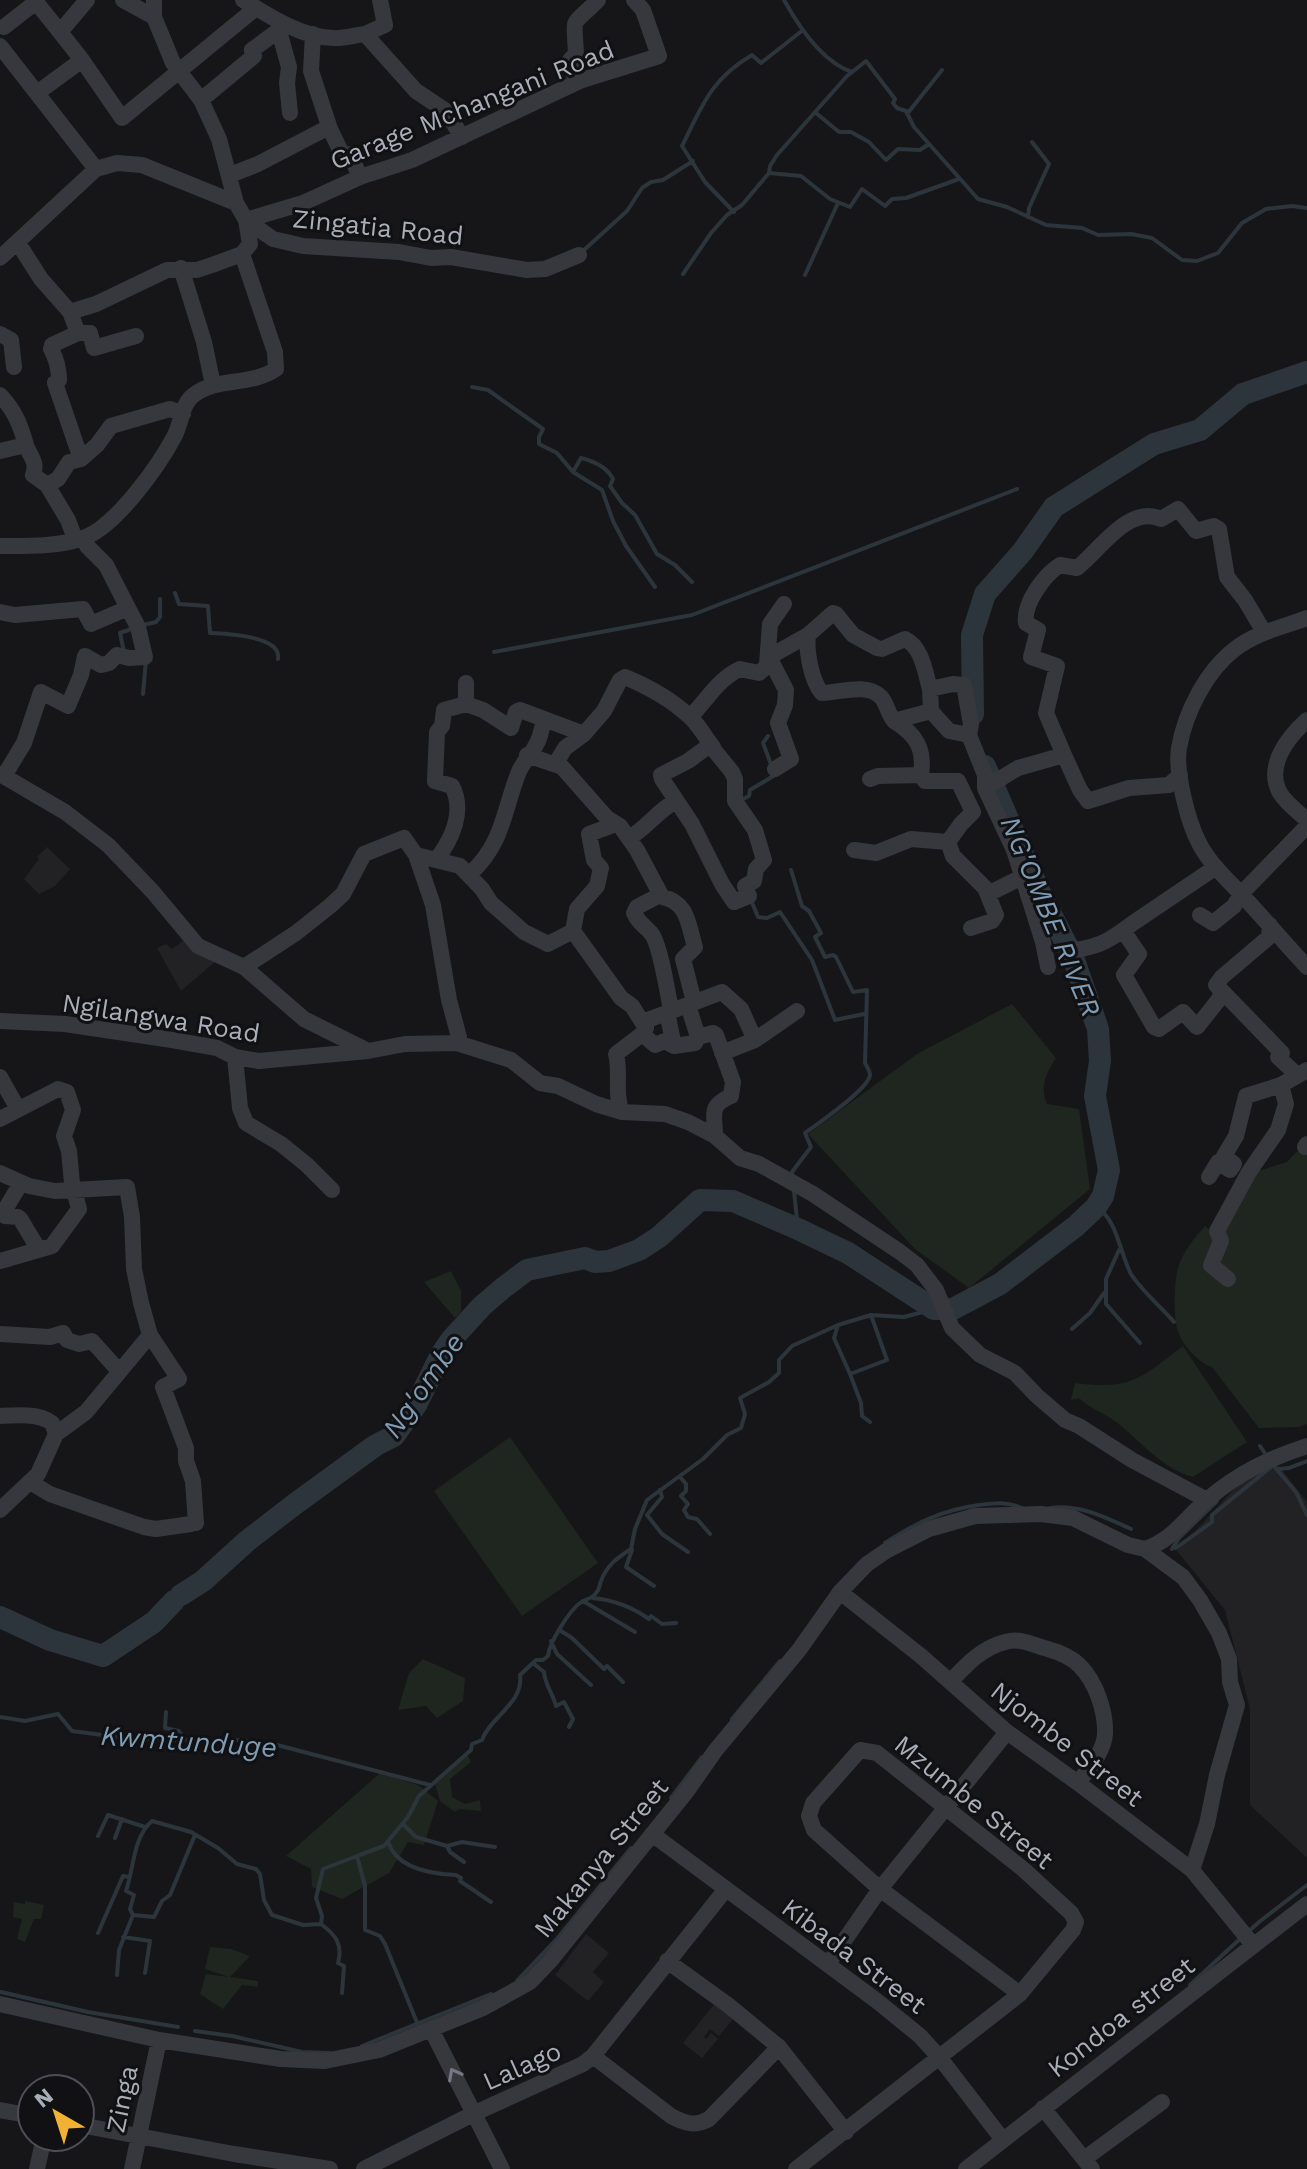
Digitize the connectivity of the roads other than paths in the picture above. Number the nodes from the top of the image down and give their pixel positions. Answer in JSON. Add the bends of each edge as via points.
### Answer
{"nodes":[{"id":1,"x":87,"y":0,"type":"edge"},
{"id":2,"x":123,"y":0,"type":"edge"},
{"id":3,"x":380,"y":0,"type":"edge"},
{"id":4,"x":598,"y":0,"type":"edge"},
{"id":5,"x":634,"y":0,"type":"edge"},
{"id":6,"x":249,"y":4,"type":"edge"},
{"id":7,"x":154,"y":8,"type":"edge"},
{"id":8,"x":4,"y":27,"type":"dead end"},
{"id":9,"x":282,"y":28,"type":"junction"},
{"id":10,"x":60,"y":32,"type":"junction"},
{"id":11,"x":313,"y":34,"type":"junction"},
{"id":12,"x":365,"y":34,"type":"junction"},
{"id":13,"x":0,"y":46,"type":"edge"},
{"id":14,"x":82,"y":60,"type":"junction"},
{"id":15,"x":180,"y":71,"type":"junction"},
{"id":16,"x":576,"y":83,"type":"junction"},
{"id":17,"x":37,"y":93,"type":"junction"},
{"id":18,"x":201,"y":100,"type":"junction"},
{"id":19,"x":290,"y":113,"type":"dead end"},
{"id":20,"x":330,"y":129,"type":"junction"},
{"id":21,"x":462,"y":137,"type":"junction"},
{"id":22,"x":96,"y":169,"type":"junction"},
{"id":23,"x":230,"y":175,"type":"junction"},
{"id":24,"x":360,"y":177,"type":"junction"},
{"id":25,"x":236,"y":203,"type":"junction"},
{"id":26,"x":246,"y":220,"type":"junction"},
{"id":27,"x":7,"y":248,"type":"edge"},
{"id":28,"x":242,"y":254,"type":"junction"},
{"id":29,"x":579,"y":255,"type":"dead end"},
{"id":30,"x":181,"y":268,"type":"junction"},
{"id":31,"x":70,"y":312,"type":"junction"},
{"id":32,"x":78,"y":333,"type":"junction"},
{"id":33,"x":0,"y":334,"type":"edge"},
{"id":34,"x":136,"y":336,"type":"dead end"},
{"id":35,"x":14,"y":367,"type":"dead end"},
{"id":36,"x":213,"y":385,"type":"junction"},
{"id":37,"x":0,"y":395,"type":"edge"},
{"id":38,"x":183,"y":414,"type":"junction"},
{"id":39,"x":26,"y":445,"type":"junction"},
{"id":40,"x":0,"y":451,"type":"edge"},
{"id":41,"x":81,"y":459,"type":"junction"},
{"id":42,"x":47,"y":485,"type":"junction"},
{"id":43,"x":80,"y":538,"type":"junction"},
{"id":44,"x":0,"y":546,"type":"edge"},
{"id":45,"x":784,"y":604,"type":"dead end"},
{"id":46,"x":128,"y":608,"type":"junction"},
{"id":47,"x":0,"y":612,"type":"edge"},
{"id":48,"x":1307,"y":618,"type":"edge"},
{"id":49,"x":1264,"y":632,"type":"junction"},
{"id":50,"x":808,"y":635,"type":"junction"},
{"id":51,"x":768,"y":661,"type":"junction"},
{"id":52,"x":466,"y":683,"type":"dead end"},
{"id":53,"x":930,"y":689,"type":"junction"},
{"id":54,"x":466,"y":704,"type":"junction"},
{"id":55,"x":931,"y":711,"type":"junction"},
{"id":56,"x":690,"y":717,"type":"junction"},
{"id":57,"x":546,"y":720,"type":"junction"},
{"id":58,"x":1307,"y":720,"type":"edge"},
{"id":59,"x":894,"y":721,"type":"junction"},
{"id":60,"x":584,"y":734,"type":"junction"},
{"id":61,"x":969,"y":735,"type":"junction"},
{"id":62,"x":713,"y":747,"type":"junction"},
{"id":63,"x":527,"y":755,"type":"junction"},
{"id":64,"x":1064,"y":755,"type":"junction"},
{"id":65,"x":556,"y":763,"type":"junction"},
{"id":66,"x":775,"y":769,"type":"dead end"},
{"id":67,"x":2,"y":775,"type":"edge"},
{"id":68,"x":921,"y":775,"type":"junction"},
{"id":69,"x":1180,"y":775,"type":"junction"},
{"id":70,"x":870,"y":779,"type":"dead end"},
{"id":71,"x":985,"y":788,"type":"junction"},
{"id":72,"x":676,"y":801,"type":"junction"},
{"id":73,"x":1307,"y":820,"type":"edge"},
{"id":74,"x":616,"y":824,"type":"junction"},
{"id":75,"x":1307,"y":826,"type":"edge"},
{"id":76,"x":629,"y":838,"type":"junction"},
{"id":77,"x":948,"y":842,"type":"junction"},
{"id":78,"x":854,"y":850,"type":"dead end"},
{"id":79,"x":416,"y":855,"type":"junction"},
{"id":80,"x":436,"y":860,"type":"junction"},
{"id":81,"x":1216,"y":867,"type":"junction"},
{"id":82,"x":468,"y":873,"type":"junction"},
{"id":83,"x":1022,"y":877,"type":"junction"},
{"id":84,"x":988,"y":894,"type":"junction"},
{"id":85,"x":1241,"y":894,"type":"junction"},
{"id":86,"x":660,"y":895,"type":"junction"},
{"id":87,"x":1200,"y":915,"type":"dead end"},
{"id":88,"x":1270,"y":925,"type":"junction"},
{"id":89,"x":971,"y":928,"type":"dead end"},
{"id":90,"x":573,"y":931,"type":"junction"},
{"id":91,"x":1124,"y":932,"type":"junction"},
{"id":92,"x":1075,"y":950,"type":"dead end"},
{"id":93,"x":244,"y":967,"type":"junction"},
{"id":94,"x":1048,"y":967,"type":"dead end"},
{"id":95,"x":1307,"y":967,"type":"edge"},
{"id":96,"x":1221,"y":990,"type":"junction"},
{"id":97,"x":691,"y":1004,"type":"junction"},
{"id":98,"x":669,"y":1011,"type":"junction"},
{"id":99,"x":797,"y":1011,"type":"dead end"},
{"id":100,"x":0,"y":1021,"type":"edge"},
{"id":101,"x":644,"y":1031,"type":"junction"},
{"id":102,"x":698,"y":1037,"type":"junction"},
{"id":103,"x":755,"y":1040,"type":"junction"},
{"id":104,"x":457,"y":1043,"type":"junction"},
{"id":105,"x":674,"y":1046,"type":"junction"},
{"id":106,"x":368,"y":1051,"type":"junction"},
{"id":107,"x":722,"y":1053,"type":"junction"},
{"id":108,"x":235,"y":1057,"type":"junction"},
{"id":109,"x":1302,"y":1072,"type":"edge"},
{"id":110,"x":0,"y":1077,"type":"edge"},
{"id":111,"x":1281,"y":1085,"type":"junction"},
{"id":112,"x":18,"y":1109,"type":"junction"},
{"id":113,"x":622,"y":1112,"type":"junction"},
{"id":114,"x":0,"y":1119,"type":"edge"},
{"id":115,"x":715,"y":1136,"type":"junction"},
{"id":116,"x":0,"y":1173,"type":"edge"},
{"id":117,"x":1209,"y":1177,"type":"dead end"},
{"id":118,"x":21,"y":1183,"type":"junction"},
{"id":119,"x":332,"y":1190,"type":"dead end"},
{"id":120,"x":74,"y":1192,"type":"junction"},
{"id":121,"x":39,"y":1250,"type":"junction"},
{"id":122,"x":0,"y":1261,"type":"edge"},
{"id":123,"x":1228,"y":1279,"type":"dead end"},
{"id":124,"x":0,"y":1334,"type":"edge"},
{"id":125,"x":150,"y":1335,"type":"junction"},
{"id":126,"x":119,"y":1371,"type":"junction"},
{"id":127,"x":0,"y":1416,"type":"edge"},
{"id":128,"x":56,"y":1434,"type":"junction"},
{"id":129,"x":1307,"y":1446,"type":"edge"},
{"id":130,"x":30,"y":1482,"type":"junction"},
{"id":131,"x":1207,"y":1500,"type":"junction"},
{"id":132,"x":0,"y":1510,"type":"edge"},
{"id":133,"x":1145,"y":1549,"type":"junction"},
{"id":134,"x":840,"y":1592,"type":"junction"},
{"id":135,"x":951,"y":1681,"type":"junction"},
{"id":136,"x":1007,"y":1732,"type":"junction"},
{"id":137,"x":1078,"y":1783,"type":"junction"},
{"id":138,"x":946,"y":1807,"type":"junction"},
{"id":139,"x":652,"y":1834,"type":"junction"},
{"id":140,"x":1192,"y":1870,"type":"junction"},
{"id":141,"x":726,"y":1889,"type":"junction"},
{"id":142,"x":880,"y":1889,"type":"junction"},
{"id":143,"x":1307,"y":1904,"type":"edge"},
{"id":144,"x":1253,"y":1945,"type":"junction"},
{"id":145,"x":667,"y":1961,"type":"junction"},
{"id":146,"x":828,"y":1964,"type":"junction"},
{"id":147,"x":1020,"y":1994,"type":"junction"},
{"id":148,"x":0,"y":2004,"type":"edge"},
{"id":149,"x":431,"y":2029,"type":"junction"},
{"id":150,"x":159,"y":2040,"type":"junction"},
{"id":151,"x":779,"y":2047,"type":"junction"},
{"id":152,"x":593,"y":2056,"type":"junction"},
{"id":153,"x":940,"y":2058,"type":"junction"},
{"id":154,"x":1162,"y":2102,"type":"dead end"},
{"id":155,"x":1043,"y":2108,"type":"junction"},
{"id":156,"x":475,"y":2113,"type":"junction"},
{"id":157,"x":96,"y":2127,"type":"edge"},
{"id":158,"x":846,"y":2132,"type":"junction"},
{"id":159,"x":139,"y":2134,"type":"junction"},
{"id":160,"x":1003,"y":2140,"type":"junction"},
{"id":161,"x":233,"y":2162,"type":"edge"},
{"id":162,"x":1088,"y":2164,"type":"edge"},
{"id":163,"x":132,"y":2169,"type":"edge"},
{"id":164,"x":330,"y":2169,"type":"edge"},
{"id":165,"x":364,"y":2169,"type":"edge"},
{"id":166,"x":502,"y":2169,"type":"edge"},
{"id":167,"x":796,"y":2169,"type":"edge"},
{"id":168,"x":966,"y":2169,"type":"edge"}],
"edges":[{"from":1,"to":10,"type":"street"},
{"from":2,"to":7,"type":"street"},
{"from":3,"to":12,"type":"street","via":[[385,25]]},
{"from":4,"to":16,"type":"street","via":[[573,24],[576,54],[570,60]]},
{"from":5,"to":16,"type":"street","name":"Garage Mchangani Road","via":[[643,10],[659,56]]},
{"from":6,"to":9,"type":"street"},
{"from":6,"to":15,"type":"street"},
{"from":7,"to":15,"type":"street","name":"Zingatia Road"},
{"from":8,"to":10,"type":"street","via":[[36,2]]},
{"from":9,"to":11,"type":"street"},
{"from":9,"to":18,"type":"street"},
{"from":9,"to":19,"type":"street"},
{"from":10,"to":14,"type":"street"},
{"from":11,"to":12,"type":"street"},
{"from":11,"to":20,"type":"street","via":[[311,71]]},
{"from":12,"to":21,"type":"street","via":[[416,91],[446,111]]},
{"from":13,"to":17,"type":"street"},
{"from":14,"to":15,"type":"street","via":[[122,118]]},
{"from":14,"to":17,"type":"street"},
{"from":15,"to":18,"type":"street","name":"Zingatia Road"},
{"from":16,"to":21,"type":"street","name":"Garage Mchangani Road"},
{"from":17,"to":22,"type":"street"},
{"from":18,"to":23,"type":"street","name":"Zingatia Road"},
{"from":20,"to":23,"type":"street"},
{"from":20,"to":24,"type":"street"},
{"from":21,"to":24,"type":"street","name":"Garage Mchangani Road"},
{"from":22,"to":25,"type":"street","via":[[117,163],[142,165]]},
{"from":22,"to":27,"type":"street"},
{"from":23,"to":25,"type":"street","name":"Zingatia Road"},
{"from":24,"to":26,"type":"street","name":"Garage Mchangani Road","via":[[303,203]]},
{"from":25,"to":26,"type":"street","name":"Zingatia Road"},
{"from":26,"to":28,"type":"street","via":[[250,244]]},
{"from":26,"to":29,"type":"street","name":"Zingatia Road","via":[[273,239],[303,246],[451,257],[511,268],[545,269]]},
{"from":27,"to":31,"type":"street"},
{"from":28,"to":30,"type":"street","via":[[197,270]]},
{"from":28,"to":36,"type":"street","via":[[276,369],[241,383]]},
{"from":30,"to":31,"type":"street"},
{"from":30,"to":36,"type":"street"},
{"from":31,"to":32,"type":"street"},
{"from":32,"to":34,"type":"street","via":[[90,333],[94,348]]},
{"from":32,"to":41,"type":"street","via":[[51,349],[58,361],[55,383]]},
{"from":33,"to":35,"type":"street","via":[[11,340]]},
{"from":36,"to":38,"type":"street","via":[[186,402]]},
{"from":37,"to":39,"type":"street","via":[[21,423]]},
{"from":38,"to":41,"type":"street","via":[[170,409],[111,426]]},
{"from":38,"to":43,"type":"street","via":[[149,477],[111,522]]},
{"from":39,"to":40,"type":"street"},
{"from":39,"to":42,"type":"street","via":[[35,462],[33,475]]},
{"from":41,"to":42,"type":"street","via":[[69,462]]},
{"from":42,"to":43,"type":"street"},
{"from":43,"to":44,"type":"street"},
{"from":43,"to":46,"type":"street","via":[[106,565]]},
{"from":45,"to":51,"type":"street","via":[[770,624]]},
{"from":46,"to":47,"type":"street","via":[[91,624],[83,609]]},
{"from":46,"to":67,"type":"street","via":[[145,657],[117,655],[101,665],[85,656],[68,706],[41,692],[24,743]]},
{"from":48,"to":49,"type":"street"},
{"from":49,"to":64,"type":"street","via":[[1227,577],[1219,529],[1196,531],[1178,509],[1161,519],[1148,515],[1127,523],[1077,568],[1060,565],[1033,598],[1025,620],[1038,630],[1031,657],[1057,666],[1046,713]]},
{"from":49,"to":69,"type":"street","via":[[1235,648],[1198,695],[1179,749]]},
{"from":50,"to":51,"type":"street"},
{"from":50,"to":53,"type":"street","via":[[833,613],[853,635],[877,648],[908,639],[919,652]]},
{"from":50,"to":59,"type":"street","via":[[818,689],[875,693]]},
{"from":51,"to":56,"type":"street","via":[[759,673],[740,669],[720,680]]},
{"from":51,"to":66,"type":"street","via":[[786,690],[778,723],[791,759]]},
{"from":52,"to":54,"type":"street"},
{"from":53,"to":55,"type":"street"},
{"from":53,"to":61,"type":"street","via":[[964,685]]},
{"from":54,"to":57,"type":"street","via":[[511,728],[517,710]]},
{"from":54,"to":80,"type":"street","via":[[444,710],[437,732],[435,781],[452,786],[458,816]]},
{"from":55,"to":59,"type":"street"},
{"from":55,"to":61,"type":"street","via":[[949,731]]},
{"from":56,"to":60,"type":"street","via":[[660,693],[625,677]]},
{"from":56,"to":62,"type":"street"},
{"from":57,"to":60,"type":"street"},
{"from":57,"to":63,"type":"street"},
{"from":58,"to":73,"type":"street","via":[[1285,744],[1276,775],[1279,792]]},
{"from":59,"to":68,"type":"street","via":[[917,741]]},
{"from":60,"to":65,"type":"street"},
{"from":61,"to":71,"type":"street"},
{"from":62,"to":72,"type":"street","via":[[661,775]]},
{"from":62,"to":72,"type":"street","via":[[732,772],[735,801],[763,852],[754,881],[745,886],[749,896],[732,900]]},
{"from":63,"to":65,"type":"street"},
{"from":63,"to":82,"type":"street","via":[[494,847]]},
{"from":64,"to":69,"type":"street","via":[[1088,801],[1129,788],[1169,785]]},
{"from":64,"to":71,"type":"street","via":[[1018,768]]},
{"from":65,"to":74,"type":"street"},
{"from":67,"to":93,"type":"street","via":[[108,845],[198,946]]},
{"from":68,"to":70,"type":"street"},
{"from":68,"to":77,"type":"street","via":[[925,781],[958,781],[972,808]]},
{"from":69,"to":81,"type":"street","via":[[1199,843]]},
{"from":71,"to":83,"type":"street"},
{"from":72,"to":76,"type":"street"},
{"from":74,"to":76,"type":"street"},
{"from":74,"to":90,"type":"street","via":[[589,834],[601,868],[599,881],[577,909]]},
{"from":75,"to":85,"type":"street"},
{"from":76,"to":86,"type":"street"},
{"from":77,"to":78,"type":"street","via":[[911,839],[876,853]]},
{"from":77,"to":84,"type":"street","via":[[953,856]]},
{"from":79,"to":80,"type":"street"},
{"from":79,"to":93,"type":"street","via":[[404,838],[370,850],[343,894]]},
{"from":79,"to":104,"type":"street","via":[[433,905]]},
{"from":80,"to":82,"type":"street"},
{"from":81,"to":85,"type":"street"},
{"from":81,"to":91,"type":"street"},
{"from":82,"to":90,"type":"street","via":[[524,932],[548,944]]},
{"from":83,"to":84,"type":"street"},
{"from":83,"to":94,"type":"street"},
{"from":84,"to":89,"type":"street","via":[[995,918]]},
{"from":85,"to":87,"type":"street","via":[[1213,923]]},
{"from":85,"to":88,"type":"street"},
{"from":86,"to":97,"type":"street","via":[[683,907],[688,922],[695,947],[683,959]]},
{"from":86,"to":98,"type":"street","via":[[634,913],[656,945]]},
{"from":88,"to":95,"type":"street"},
{"from":88,"to":96,"type":"street","via":[[1269,937],[1222,977],[1216,985]]},
{"from":90,"to":101,"type":"street","via":[[632,1006]]},
{"from":91,"to":92,"type":"street"},
{"from":91,"to":96,"type":"street","via":[[1139,954],[1124,975],[1154,1027],[1159,1029],[1183,1012],[1197,1027]]},
{"from":93,"to":106,"type":"street","via":[[304,1019]]},
{"from":96,"to":109,"type":"street","via":[[1282,1053],[1278,1057]]},
{"from":97,"to":98,"type":"street"},
{"from":97,"to":102,"type":"street"},
{"from":97,"to":103,"type":"street","via":[[725,993],[741,1009]]},
{"from":98,"to":101,"type":"street","via":[[645,1021]]},
{"from":98,"to":105,"type":"street"},
{"from":99,"to":103,"type":"street"},
{"from":100,"to":108,"type":"street","name":"Ngilangwa Road","via":[[65,1024],[172,1040]]},
{"from":101,"to":105,"type":"street","via":[[655,1045],[665,1041]]},
{"from":101,"to":113,"type":"street","via":[[616,1054]]},
{"from":102,"to":105,"type":"street","via":[[695,1043]]},
{"from":102,"to":107,"type":"street","via":[[713,1033]]},
{"from":103,"to":107,"type":"street"},
{"from":104,"to":106,"type":"street","name":"Ngilangwa Road","via":[[388,1045]]},
{"from":104,"to":113,"type":"street","name":"Ngilangwa Road","via":[[511,1060],[540,1083]]},
{"from":106,"to":108,"type":"street","name":"Ngilangwa Road","via":[[259,1061]]},
{"from":107,"to":115,"type":"street","via":[[734,1089],[716,1104]]},
{"from":108,"to":119,"type":"street","via":[[246,1123],[289,1150]]},
{"from":109,"to":111,"type":"street"},
{"from":110,"to":112,"type":"street"},
{"from":111,"to":117,"type":"street","via":[[1246,1096],[1236,1136],[1224,1156],[1234,1164],[1230,1170],[1218,1162]]},
{"from":111,"to":123,"type":"street","via":[[1286,1104],[1278,1130],[1217,1231],[1221,1241],[1211,1265]]},
{"from":112,"to":114,"type":"street"},
{"from":112,"to":120,"type":"street","via":[[58,1089],[67,1092],[73,1110],[64,1136]]},
{"from":113,"to":115,"type":"street","name":"Ngilangwa Road","via":[[665,1114]]},
{"from":115,"to":131,"type":"street","name":"Ngilangwa Road","via":[[740,1158],[813,1194],[917,1265],[936,1290],[952,1328],[980,1355],[1015,1373],[1065,1420]]},
{"from":116,"to":118,"type":"street"},
{"from":118,"to":120,"type":"street"},
{"from":118,"to":121,"type":"street","via":[[3,1213],[21,1220]]},
{"from":120,"to":121,"type":"street","via":[[78,1213],[56,1243]]},
{"from":120,"to":125,"type":"street","via":[[127,1187],[134,1269]]},
{"from":121,"to":122,"type":"street"},
{"from":124,"to":126,"type":"street","via":[[63,1333],[79,1344],[92,1341]]},
{"from":125,"to":126,"type":"street"},
{"from":125,"to":130,"type":"street","via":[[179,1379],[163,1387],[186,1448],[194,1524],[144,1527]]},
{"from":126,"to":128,"type":"street","via":[[86,1412]]},
{"from":127,"to":128,"type":"street","via":[[49,1420]]},
{"from":128,"to":130,"type":"street"},
{"from":129,"to":131,"type":"street","via":[[1235,1477]]},
{"from":130,"to":132,"type":"street"},
{"from":131,"to":133,"type":"street","via":[[1169,1538]]},
{"from":133,"to":134,"type":"street","name":"Makanya Street","via":[[1073,1518],[975,1516],[929,1529],[886,1551]]},
{"from":133,"to":140,"type":"street","name":"Makanya Street","via":[[1183,1577],[1200,1600],[1229,1659],[1237,1705]]},
{"from":134,"to":135,"type":"street","name":"Njombe Street"},
{"from":134,"to":139,"type":"street","name":"Makanya Street"},
{"from":135,"to":136,"type":"street","name":"Njombe Street"},
{"from":135,"to":137,"type":"street","via":[[980,1654],[1009,1640],[1061,1653],[1080,1665],[1103,1708],[1105,1736]]},
{"from":136,"to":137,"type":"street","name":"Njombe Street"},
{"from":136,"to":138,"type":"street"},
{"from":137,"to":140,"type":"street","name":"Njombe Street"},
{"from":138,"to":142,"type":"street"},
{"from":138,"to":142,"type":"street","name":"Mzumbe Street","via":[[870,1750],[860,1750],[813,1803],[809,1816],[814,1830]]},
{"from":138,"to":147,"type":"street","name":"Mzumbe Street","via":[[1023,1869],[1076,1922]]},
{"from":139,"to":141,"type":"street","name":"Kibada Street"},
{"from":139,"to":149,"type":"street","name":"Makanya Street","via":[[530,1982]]},
{"from":140,"to":144,"type":"street","name":"Njombe Street"},
{"from":141,"to":145,"type":"street","name":"Lalago"},
{"from":141,"to":146,"type":"street","name":"Kibada Street"},
{"from":142,"to":146,"type":"street"},
{"from":142,"to":147,"type":"street","name":"Mzumbe Street"},
{"from":143,"to":144,"type":"street","name":"Kondoa street"},
{"from":144,"to":155,"type":"street","name":"Kondoa street"},
{"from":145,"to":151,"type":"street"},
{"from":145,"to":152,"type":"street","name":"Lalago"},
{"from":146,"to":153,"type":"street","name":"Kibada Street"},
{"from":147,"to":153,"type":"street","name":"Mzumbe Street"},
{"from":148,"to":150,"type":"street","name":"Makanya Street"},
{"from":149,"to":150,"type":"street","name":"Makanya Street","via":[[379,2050],[325,2061]]},
{"from":156,"to":149,"type":"street","one_way":true},
{"from":150,"to":159,"type":"street","name":"Zinga"},
{"from":151,"to":152,"type":"street","via":[[709,2119],[693,2125],[671,2116]]},
{"from":151,"to":158,"type":"street"},
{"from":152,"to":156,"type":"street","name":"Lalago"},
{"from":153,"to":158,"type":"street","name":"Mzumbe Street"},
{"from":153,"to":160,"type":"street","name":"Kibada Street"},
{"from":154,"to":162,"type":"street"},
{"from":155,"to":160,"type":"street","name":"Kondoa street"},
{"from":155,"to":162,"type":"street"},
{"from":156,"to":165,"type":"street","name":"Lalago"},
{"from":156,"to":166,"type":"street"},
{"from":157,"to":159,"type":"street"},
{"from":158,"to":167,"type":"street","name":"Mzumbe Street"},
{"from":159,"to":161,"type":"street"},
{"from":159,"to":163,"type":"street","name":"Zinga"},
{"from":160,"to":168,"type":"street","name":"Kondoa street"},
{"from":161,"to":164,"type":"street"}]}
